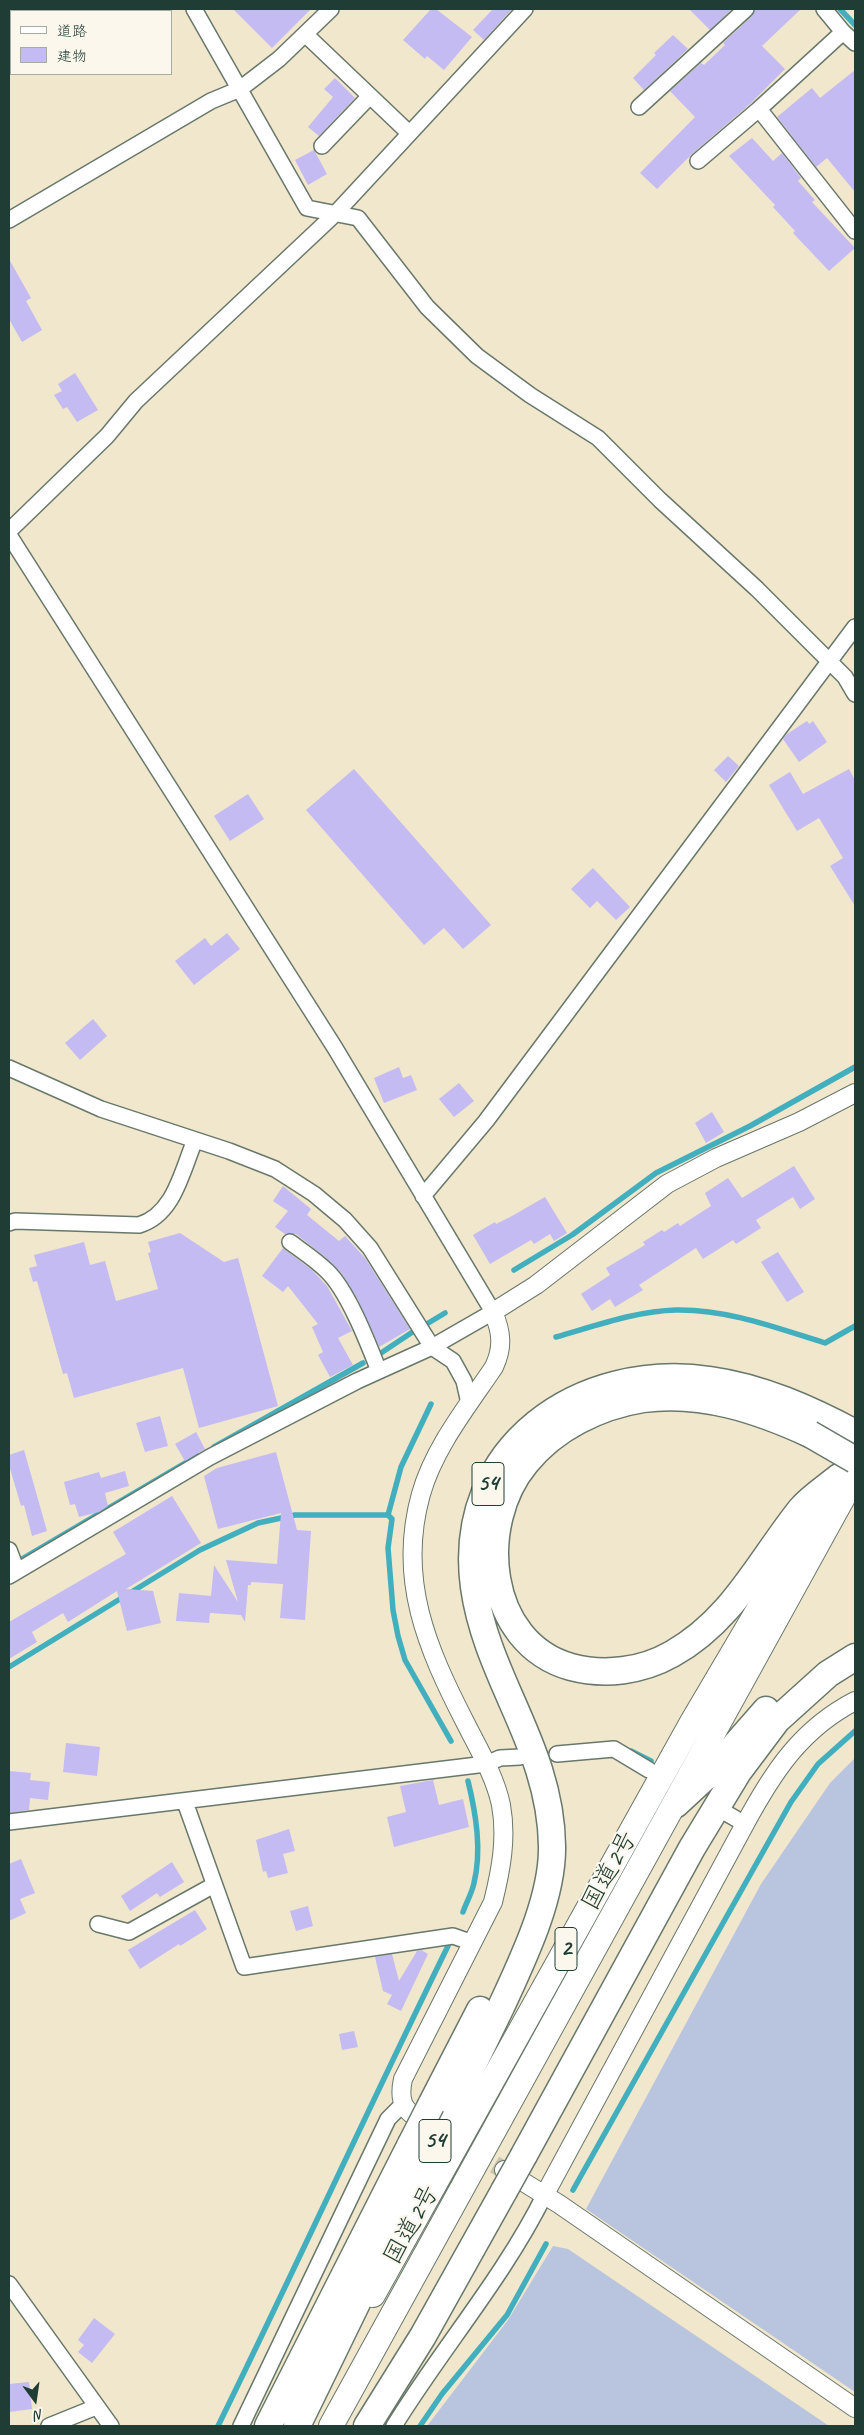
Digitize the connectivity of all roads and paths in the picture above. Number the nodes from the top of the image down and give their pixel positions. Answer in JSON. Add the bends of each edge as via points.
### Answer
{"nodes":[{"id":1,"x":194,"y":9,"type":"edge"},
{"id":2,"x":331,"y":9,"type":"edge"},
{"id":3,"x":525,"y":9,"type":"edge"},
{"id":4,"x":746,"y":9,"type":"edge"},
{"id":5,"x":824,"y":9,"type":"edge"},
{"id":6,"x":843,"y":32,"type":"junction"},
{"id":7,"x":305,"y":34,"type":"junction"},
{"id":8,"x":855,"y":43,"type":"edge"},
{"id":9,"x":240,"y":89,"type":"junction"},
{"id":10,"x":369,"y":97,"type":"junction"},
{"id":11,"x":639,"y":107,"type":"dead end"},
{"id":12,"x":759,"y":110,"type":"junction"},
{"id":13,"x":409,"y":133,"type":"junction"},
{"id":14,"x":322,"y":146,"type":"dead end"},
{"id":15,"x":698,"y":161,"type":"dead end"},
{"id":16,"x":335,"y":214,"type":"junction"},
{"id":17,"x":9,"y":220,"type":"edge"},
{"id":18,"x":855,"y":231,"type":"edge"},
{"id":19,"x":9,"y":533,"type":"edge"},
{"id":20,"x":855,"y":627,"type":"edge"},
{"id":21,"x":830,"y":662,"type":"junction"},
{"id":22,"x":855,"y":694,"type":"edge"},
{"id":23,"x":9,"y":1068,"type":"edge"},
{"id":24,"x":855,"y":1093,"type":"edge"},
{"id":25,"x":195,"y":1140,"type":"junction"},
{"id":26,"x":424,"y":1196,"type":"junction"},
{"id":27,"x":9,"y":1223,"type":"edge"},
{"id":28,"x":290,"y":1242,"type":"dead end"},
{"id":29,"x":493,"y":1312,"type":"junction"},
{"id":30,"x":432,"y":1346,"type":"junction"},
{"id":31,"x":379,"y":1371,"type":"junction"},
{"id":32,"x":469,"y":1403,"type":"junction"},
{"id":33,"x":815,"y":1424,"type":"junction"},
{"id":34,"x":855,"y":1433,"type":"edge"},
{"id":35,"x":855,"y":1453,"type":"edge"},
{"id":36,"x":850,"y":1471,"type":"edge"},
{"id":37,"x":12,"y":1565,"type":"edge"},
{"id":38,"x":855,"y":1649,"type":"edge"},
{"id":39,"x":855,"y":1657,"type":"edge"},
{"id":40,"x":855,"y":1702,"type":"edge"},
{"id":41,"x":557,"y":1754,"type":"dead end"},
{"id":42,"x":520,"y":1757,"type":"dead end"},
{"id":43,"x":486,"y":1764,"type":"junction"},
{"id":44,"x":649,"y":1770,"type":"dead end"},
{"id":45,"x":185,"y":1802,"type":"junction"},
{"id":46,"x":676,"y":1804,"type":"junction"},
{"id":47,"x":726,"y":1813,"type":"dead end"},
{"id":48,"x":9,"y":1822,"type":"edge"},
{"id":49,"x":745,"y":1824,"type":"junction"},
{"id":50,"x":552,"y":1847,"type":"junction"},
{"id":51,"x":214,"y":1885,"type":"junction"},
{"id":52,"x":98,"y":1924,"type":"dead end"},
{"id":53,"x":473,"y":1943,"type":"junction"},
{"id":54,"x":403,"y":2104,"type":"junction"},
{"id":55,"x":430,"y":2115,"type":"junction"},
{"id":56,"x":511,"y":2172,"type":"junction"},
{"id":57,"x":544,"y":2194,"type":"junction"},
{"id":58,"x":9,"y":2284,"type":"edge"},
{"id":59,"x":96,"y":2407,"type":"junction"},
{"id":60,"x":855,"y":2408,"type":"edge"},
{"id":61,"x":49,"y":2426,"type":"edge"},
{"id":62,"x":111,"y":2426,"type":"edge"},
{"id":63,"x":241,"y":2426,"type":"edge"},
{"id":64,"x":268,"y":2426,"type":"edge"},
{"id":65,"x":297,"y":2426,"type":"edge"},
{"id":66,"x":302,"y":2426,"type":"edge"},
{"id":67,"x":331,"y":2426,"type":"edge"},
{"id":68,"x":367,"y":2426,"type":"edge"},
{"id":69,"x":394,"y":2426,"type":"edge"}],
"edges":[{"from":1,"to":9,"type":"street"},
{"from":2,"to":7,"type":"street"},
{"from":3,"to":13,"type":"street"},
{"from":4,"to":11,"type":"street"},
{"from":5,"to":6,"type":"street"},
{"from":6,"to":8,"type":"street"},
{"from":6,"to":12,"type":"street"},
{"from":7,"to":9,"type":"street"},
{"from":7,"to":10,"type":"street"},
{"from":9,"to":16,"type":"street","via":[[307,208]]},
{"from":9,"to":17,"type":"street","via":[[211,102]]},
{"from":10,"to":13,"type":"street"},
{"from":10,"to":14,"type":"street"},
{"from":12,"to":15,"type":"street"},
{"from":12,"to":18,"type":"street"},
{"from":13,"to":16,"type":"street"},
{"from":16,"to":19,"type":"street","via":[[136,401],[107,436]]},
{"from":16,"to":21,"type":"street","via":[[358,218],[427,307],[478,356],[530,395],[598,438],[660,500],[757,588]]},
{"from":19,"to":26,"type":"street","via":[[330,1039]]},
{"from":20,"to":21,"type":"street"},
{"from":21,"to":22,"type":"street"},
{"from":21,"to":26,"type":"street","via":[[486,1121]]},
{"from":23,"to":25,"type":"street","via":[[101,1109]]},
{"from":24,"to":29,"type":"street","via":[[667,1184],[536,1285]]},
{"from":25,"to":27,"type":"street","via":[[167,1207],[149,1222],[139,1225]]},
{"from":25,"to":30,"type":"street","via":[[274,1169],[314,1194],[345,1220],[389,1275]]},
{"from":26,"to":29,"type":"street"},
{"from":28,"to":31,"type":"street","via":[[328,1271],[339,1286]]},
{"from":29,"to":30,"type":"street"},
{"from":29,"to":32,"type":"street","via":[[498,1324],[500,1353]]},
{"from":30,"to":31,"type":"street"},
{"from":30,"to":32,"type":"street","via":[[453,1361],[464,1380]]},
{"from":31,"to":37,"type":"street","via":[[210,1457]]},
{"from":32,"to":43,"type":"street","via":[[428,1472],[417,1514],[413,1553],[416,1600],[428,1643]]},
{"from":33,"to":34,"type":"highway","number":"54"},
{"from":33,"to":36,"type":"highway","bridge":true},
{"from":33,"to":36,"type":"highway","via":[[698,1399],[671,1398],[635,1401],[594,1413],[568,1425],[525,1463],[501,1509],[494,1560],[497,1584],[513,1623],[543,1654],[584,1670],[627,1670],[672,1654],[719,1618],[802,1508]]},
{"from":33,"to":50,"type":"highway","number":"54","via":[[752,1389],[708,1380],[654,1378],[600,1388],[574,1398],[549,1413],[510,1448],[495,1469],[477,1514],[472,1562],[474,1587],[486,1636],[540,1768]]},
{"from":35,"to":36,"type":"highway","name":"国道2号","number":"2"},
{"from":36,"to":46,"type":"highway","name":"国道2号","number":"2"},
{"from":36,"to":66,"type":"highway","name":"国道2号","number":"2","via":[[810,1522],[692,1722]]},
{"from":38,"to":46,"type":"highway","via":[[817,1669],[790,1689]]},
{"from":39,"to":56,"type":"highway","via":[[828,1674],[790,1708],[772,1726],[738,1772]]},
{"from":40,"to":49,"type":"street","via":[[814,1727],[792,1749]]},
{"from":41,"to":44,"type":"street","via":[[614,1749]]},
{"from":42,"to":43,"type":"street","via":[[500,1758]]},
{"from":43,"to":45,"type":"street"},
{"from":43,"to":53,"type":"street","via":[[501,1804],[504,1838],[501,1872],[493,1902]]},
{"from":45,"to":48,"type":"street"},
{"from":45,"to":51,"type":"street"},
{"from":46,"to":67,"type":"highway","name":"国道2号","number":"2"},
{"from":47,"to":49,"type":"street"},
{"from":49,"to":57,"type":"street"},
{"from":50,"to":55,"type":"highway","via":[[532,1912]]},
{"from":50,"to":65,"type":"highway","number":"54","via":[[541,1905],[516,1974]]},
{"from":51,"to":52,"type":"street","via":[[129,1932]]},
{"from":51,"to":53,"type":"street","via":[[244,1967],[453,1936]]},
{"from":53,"to":54,"type":"street","via":[[404,2079]]},
{"from":54,"to":55,"type":"street","via":[[414,2117]]},
{"from":54,"to":63,"type":"street","via":[[388,2119]]},
{"from":55,"to":64,"type":"highway","bridge":true,"via":[[411,2144]]},
{"from":56,"to":57,"type":"street"},
{"from":56,"to":68,"type":"highway","via":[[423,2336]]},
{"from":57,"to":60,"type":"street"},
{"from":57,"to":69,"type":"street","via":[[508,2260],[423,2378]]},
{"from":58,"to":59,"type":"street"},
{"from":59,"to":61,"type":"street"},
{"from":59,"to":62,"type":"street"}]}
